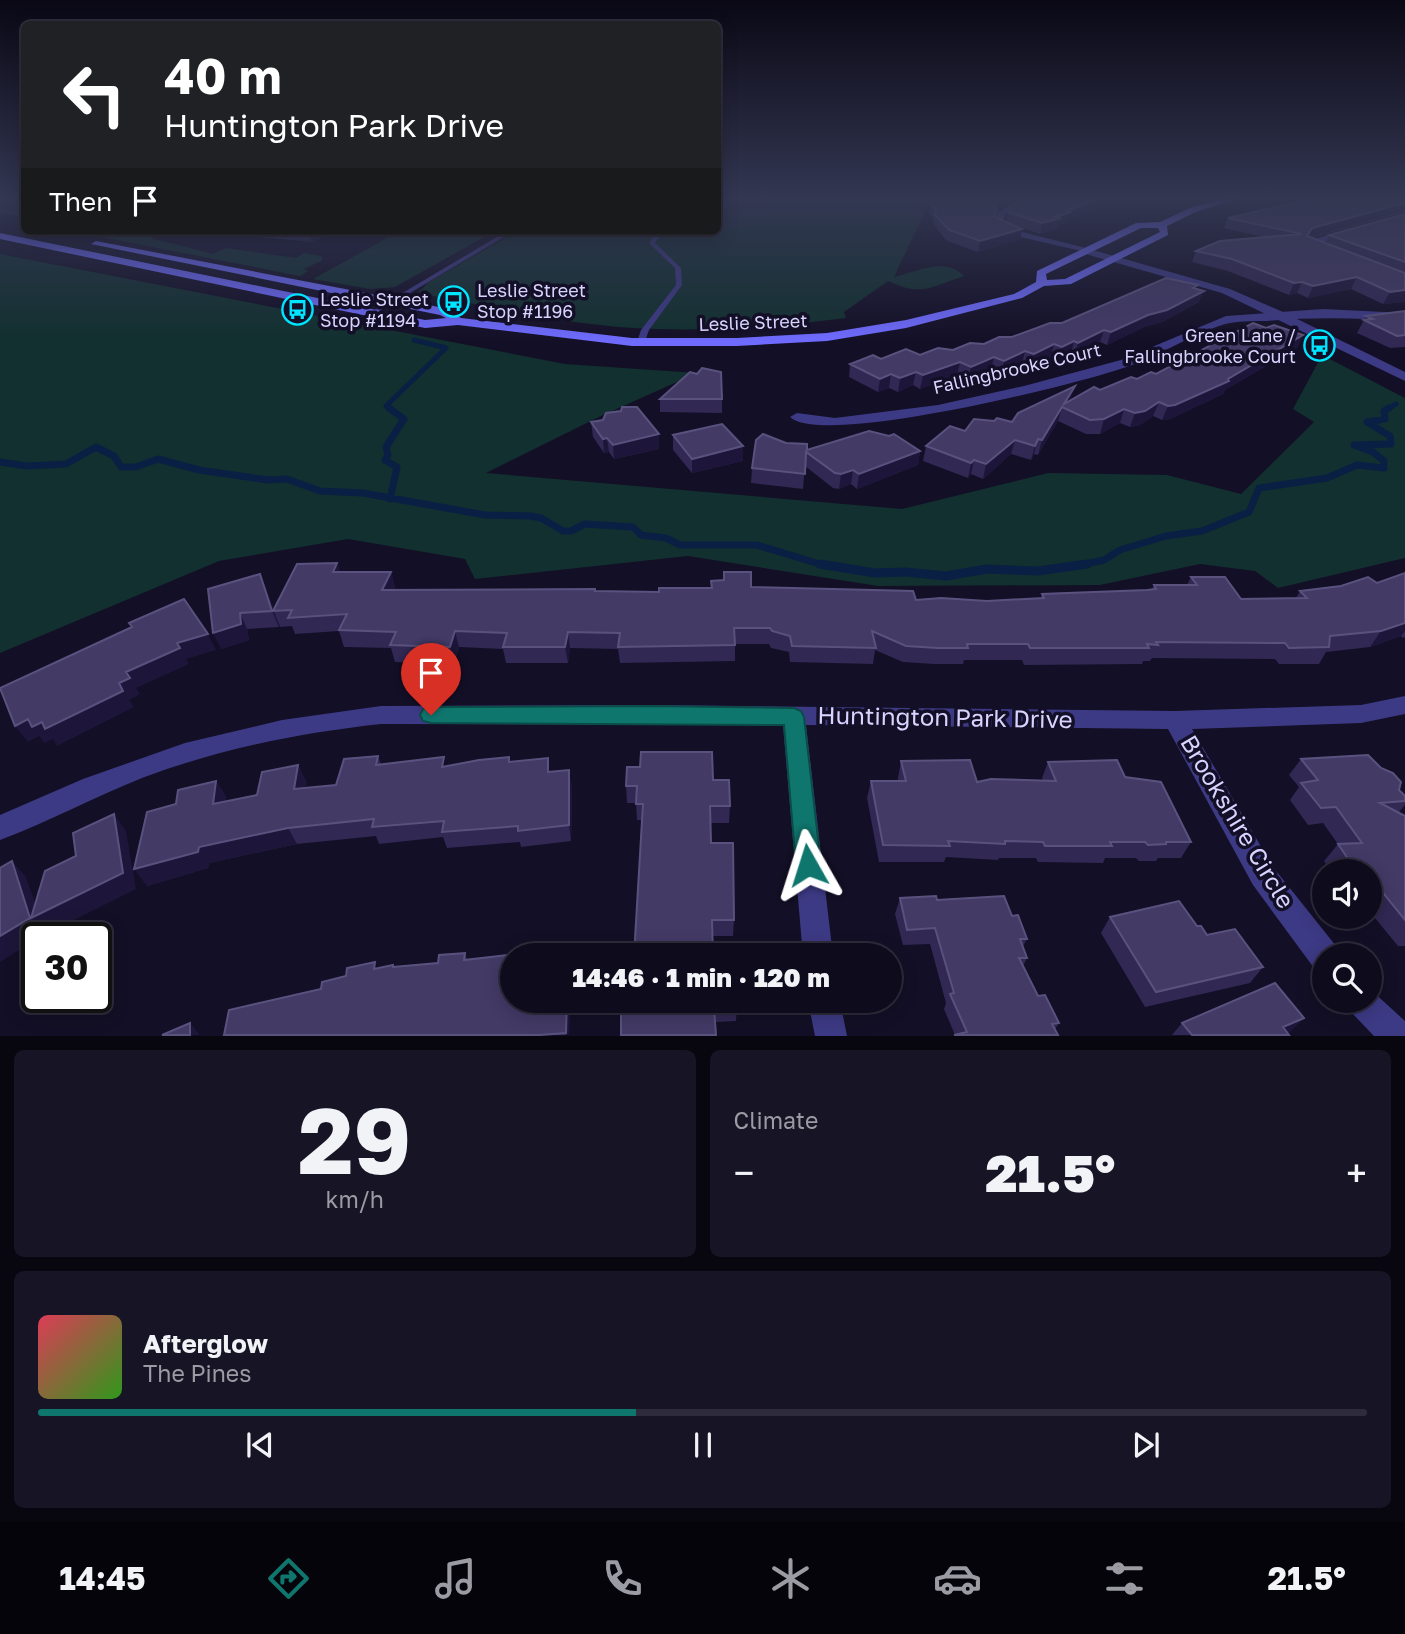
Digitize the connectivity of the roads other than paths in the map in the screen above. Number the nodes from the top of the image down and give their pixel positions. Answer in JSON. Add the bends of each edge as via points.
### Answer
{"nodes":[{"id":1,"x":45,"y":245,"type":"edge"},
{"id":2,"x":101,"y":245,"type":"edge"},
{"id":3,"x":487,"y":245,"type":"edge"},
{"id":4,"x":654,"y":245,"type":"edge"},
{"id":5,"x":1063,"y":245,"type":"edge"},
{"id":6,"x":1098,"y":245,"type":"edge"},
{"id":7,"x":1141,"y":245,"type":"edge"},
{"id":8,"x":1310,"y":245,"type":"edge"},
{"id":9,"x":1086,"y":251,"type":"junction"},
{"id":10,"x":1331,"y":255,"type":"edge"},
{"id":11,"x":1115,"y":259,"type":"junction"},
{"id":12,"x":1042,"y":283,"type":"junction"},
{"id":13,"x":392,"y":301,"type":"junction"},
{"id":14,"x":372,"y":314,"type":"junction"},
{"id":15,"x":1279,"y":314,"type":"junction"},
{"id":16,"x":1405,"y":317,"type":"edge"},
{"id":17,"x":458,"y":321,"type":"junction"},
{"id":18,"x":640,"y":342,"type":"junction"},
{"id":19,"x":1405,"y":377,"type":"edge"},
{"id":20,"x":797,"y":417,"type":"dead end"},
{"id":21,"x":1405,"y":705,"type":"edge"},
{"id":22,"x":794,"y":717,"type":"junction"},
{"id":23,"x":1175,"y":720,"type":"junction"},
{"id":24,"x":0,"y":828,"type":"edge"},
{"id":25,"x":817,"y":943,"type":"edge"},
{"id":26,"x":1314,"y":943,"type":"edge"},
{"id":27,"x":826,"y":1013,"type":"edge"},
{"id":28,"x":1374,"y":1013,"type":"edge"},
{"id":29,"x":831,"y":1035,"type":"edge"},
{"id":30,"x":1396,"y":1035,"type":"edge"}],
"edges":[{"from":1,"to":14,"type":"main road","name":"Leslie Street"},
{"from":2,"to":13,"type":"main road","name":"Leslie Street"},
{"from":3,"to":13,"type":"lane"},
{"from":4,"to":18,"type":"lane","via":[[678,268],[679,285]]},
{"from":5,"to":9,"type":"street"},
{"from":6,"to":9,"type":"main road","name":"Leslie Street"},
{"from":7,"to":11,"type":"main road","name":"Leslie Street"},
{"from":8,"to":10,"type":"street"},
{"from":9,"to":11,"type":"street"},
{"from":9,"to":12,"type":"main road","name":"Leslie Street","via":[[1041,273]]},
{"from":11,"to":12,"type":"main road","name":"Leslie Street","via":[[1067,282]]},
{"from":11,"to":15,"type":"street","via":[[1203,283]]},
{"from":12,"to":18,"type":"main road","name":"Leslie Street","via":[[1018,296],[906,324],[827,337]]},
{"from":13,"to":14,"type":"lane"},
{"from":13,"to":17,"type":"main road","name":"Leslie Street","via":[[444,312]]},
{"from":14,"to":17,"type":"main road","name":"Leslie Street","via":[[425,324]]},
{"from":15,"to":16,"type":"street","name":"Fallingbrooke Court"},
{"from":15,"to":19,"type":"street"},
{"from":15,"to":20,"type":"street","name":"Fallingbrooke Court","via":[[1226,320],[1126,363],[938,409],[835,422]]},
{"from":17,"to":18,"type":"main road","name":"Leslie Street"},
{"from":21,"to":23,"type":"street","name":"Huntington Park Drive","via":[[1362,714]]},
{"from":22,"to":23,"type":"street","name":"Huntington Park Drive"},
{"from":22,"to":24,"type":"street","name":"Huntington Park Drive","via":[[381,715],[299,724],[188,751],[87,788]]},
{"from":22,"to":25,"type":"street"},
{"from":23,"to":26,"type":"street","name":"Brookshire Circle","via":[[1263,876]]},
{"from":27,"to":29,"type":"street"},
{"from":28,"to":30,"type":"street"}]}
